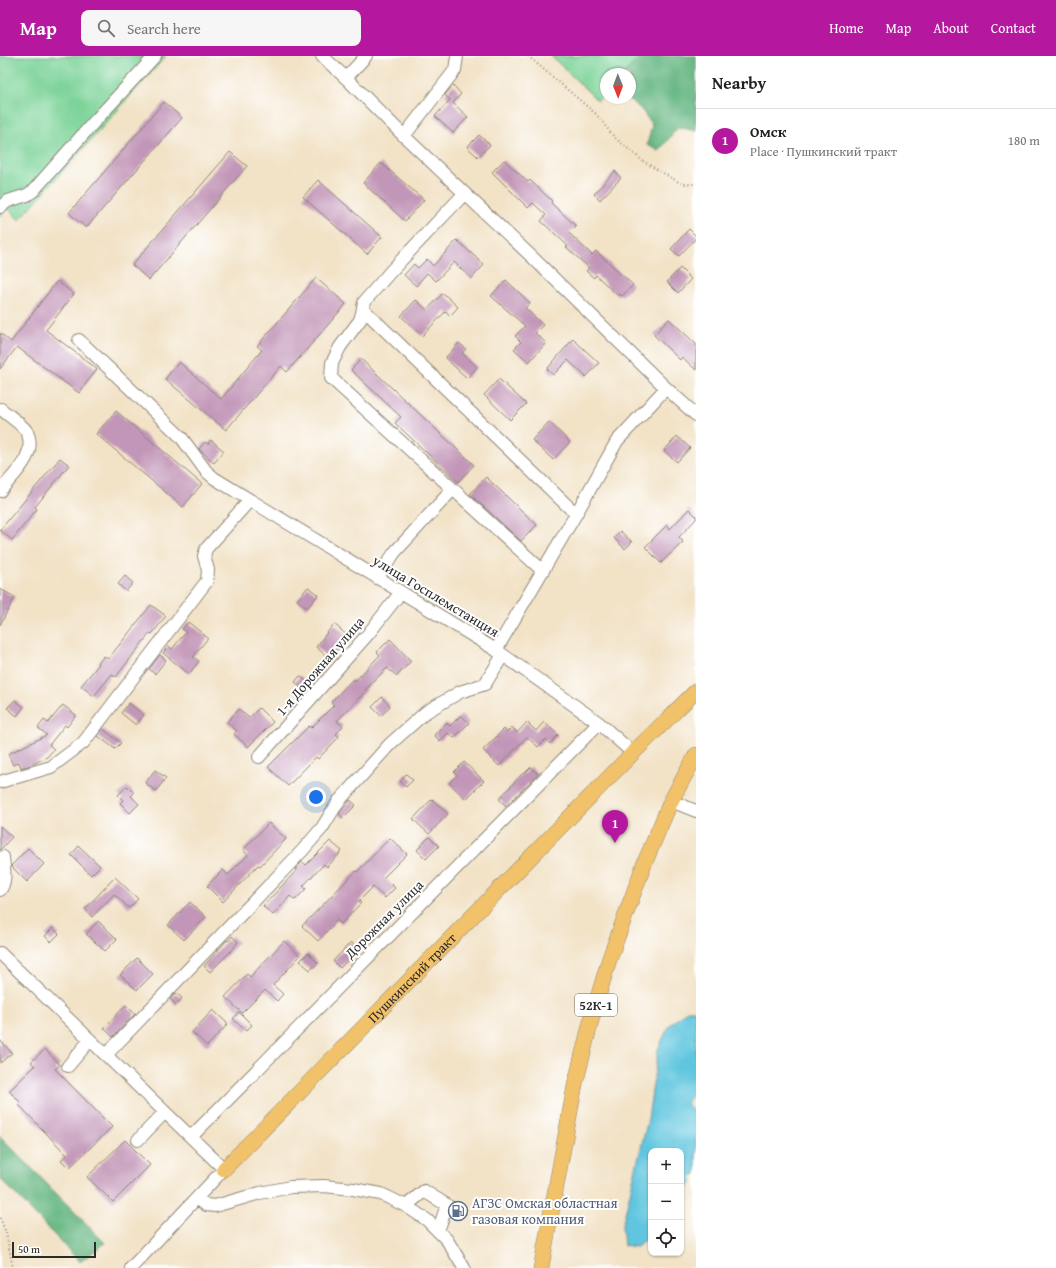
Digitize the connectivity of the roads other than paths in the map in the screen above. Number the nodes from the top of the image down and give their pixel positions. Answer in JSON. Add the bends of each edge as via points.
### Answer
{"nodes":[{"id":1,"x":155,"y":56,"type":"edge"},
{"id":2,"x":322,"y":56,"type":"edge"},
{"id":3,"x":366,"y":56,"type":"edge"},
{"id":4,"x":457,"y":56,"type":"edge"},
{"id":5,"x":346,"y":78,"type":"junction"},
{"id":6,"x":404,"y":136,"type":"junction"},
{"id":7,"x":464,"y":194,"type":"junction"},
{"id":8,"x":0,"y":207,"type":"edge"},
{"id":9,"x":363,"y":309,"type":"junction"},
{"id":10,"x":79,"y":340,"type":"dead end"},
{"id":11,"x":666,"y":388,"type":"junction"},
{"id":12,"x":1,"y":409,"type":"dead end"},
{"id":13,"x":696,"y":415,"type":"edge"},
{"id":14,"x":453,"y":489,"type":"junction"},
{"id":15,"x":0,"y":492,"type":"edge"},
{"id":16,"x":250,"y":500,"type":"junction"},
{"id":17,"x":576,"y":514,"type":"junction"},
{"id":18,"x":543,"y":570,"type":"junction"},
{"id":19,"x":377,"y":578,"type":"junction"},
{"id":20,"x":401,"y":592,"type":"junction"},
{"id":21,"x":499,"y":652,"type":"junction"},
{"id":22,"x":696,"y":691,"type":"edge"},
{"id":23,"x":599,"y":723,"type":"junction"},
{"id":24,"x":633,"y":752,"type":"junction"},
{"id":25,"x":696,"y":755,"type":"edge"},
{"id":26,"x":259,"y":757,"type":"dead end"},
{"id":27,"x":0,"y":782,"type":"edge"},
{"id":28,"x":671,"y":801,"type":"junction"},
{"id":29,"x":696,"y":811,"type":"edge"},
{"id":30,"x":3,"y":857,"type":"dead end"},
{"id":31,"x":0,"y":890,"type":"edge"},
{"id":32,"x":0,"y":953,"type":"edge"},
{"id":33,"x":90,"y":1040,"type":"junction"},
{"id":34,"x":106,"y":1056,"type":"junction"},
{"id":35,"x":68,"y":1066,"type":"dead end"},
{"id":36,"x":165,"y":1112,"type":"junction"},
{"id":37,"x":191,"y":1137,"type":"junction"},
{"id":38,"x":138,"y":1140,"type":"dead end"},
{"id":39,"x":224,"y":1169,"type":"junction"},
{"id":40,"x":197,"y":1198,"type":"junction"},
{"id":41,"x":406,"y":1206,"type":"junction"},
{"id":42,"x":438,"y":1231,"type":"junction"},
{"id":43,"x":131,"y":1268,"type":"edge"},
{"id":44,"x":464,"y":1268,"type":"edge"},
{"id":45,"x":541,"y":1268,"type":"edge"}],
"edges":[{"from":1,"to":8,"type":"street","via":[[33,191],[8,200]]},
{"from":2,"to":5,"type":"street"},
{"from":3,"to":5,"type":"street"},
{"from":4,"to":6,"type":"street","via":[[455,70]]},
{"from":5,"to":6,"type":"street"},
{"from":6,"to":7,"type":"street"},
{"from":7,"to":9,"type":"street","via":[[391,271],[364,302]]},
{"from":7,"to":11,"type":"street"},
{"from":9,"to":14,"type":"street","via":[[360,320],[340,347],[332,363],[331,378]]},
{"from":9,"to":17,"type":"street"},
{"from":10,"to":16,"type":"street","name":"улица Госплемстанция","via":[[181,437],[206,471]]},
{"from":11,"to":13,"type":"street"},
{"from":11,"to":17,"type":"street","via":[[617,441]]},
{"from":12,"to":15,"type":"street","via":[[27,431],[31,445],[27,459]]},
{"from":14,"to":18,"type":"street"},
{"from":14,"to":19,"type":"street","via":[[396,552]]},
{"from":16,"to":19,"type":"street","name":"улица Госплемстанция"},
{"from":16,"to":27,"type":"street","via":[[206,549],[204,556],[208,570],[207,581],[83,743],[51,767]]},
{"from":17,"to":18,"type":"street"},
{"from":18,"to":21,"type":"street"},
{"from":19,"to":20,"type":"street","name":"улица Госплемстанция"},
{"from":20,"to":21,"type":"street","name":"улица Госплемстанция"},
{"from":20,"to":26,"type":"street","name":"1-я Дорожная улица","via":[[369,633]]},
{"from":21,"to":23,"type":"street","name":"улица Госплемстанция"},
{"from":21,"to":34,"type":"street","via":[[485,684],[460,692],[426,712],[390,744],[338,802],[322,828],[302,852]]},
{"from":22,"to":24,"type":"main road","name":"Пушкинский тракт"},
{"from":23,"to":24,"type":"street","name":"улица Госплемстанция"},
{"from":23,"to":37,"type":"street","name":"Дорожная улица"},
{"from":24,"to":39,"type":"main road","name":"Пушкинский тракт"},
{"from":25,"to":28,"type":"main road","number":"52К-1"},
{"from":28,"to":29,"type":"street"},
{"from":28,"to":45,"type":"main road","number":"52К-1","via":[[645,862],[609,960],[591,1021],[575,1085]]},
{"from":30,"to":31,"type":"street","via":[[5,880]]},
{"from":32,"to":33,"type":"street"},
{"from":33,"to":34,"type":"street"},
{"from":33,"to":35,"type":"street"},
{"from":34,"to":36,"type":"street"},
{"from":36,"to":37,"type":"street"},
{"from":36,"to":38,"type":"street"},
{"from":37,"to":39,"type":"street"},
{"from":39,"to":40,"type":"street","name":"Пушкинский тракт"},
{"from":40,"to":41,"type":"street","via":[[206,1205],[215,1206],[291,1187],[324,1186],[381,1194]]},
{"from":40,"to":43,"type":"street","name":"Пушкинский тракт"},
{"from":41,"to":42,"type":"street"},
{"from":41,"to":42,"type":"street","via":[[424,1192],[447,1204]]},
{"from":42,"to":44,"type":"street","via":[[447,1240]]}]}
